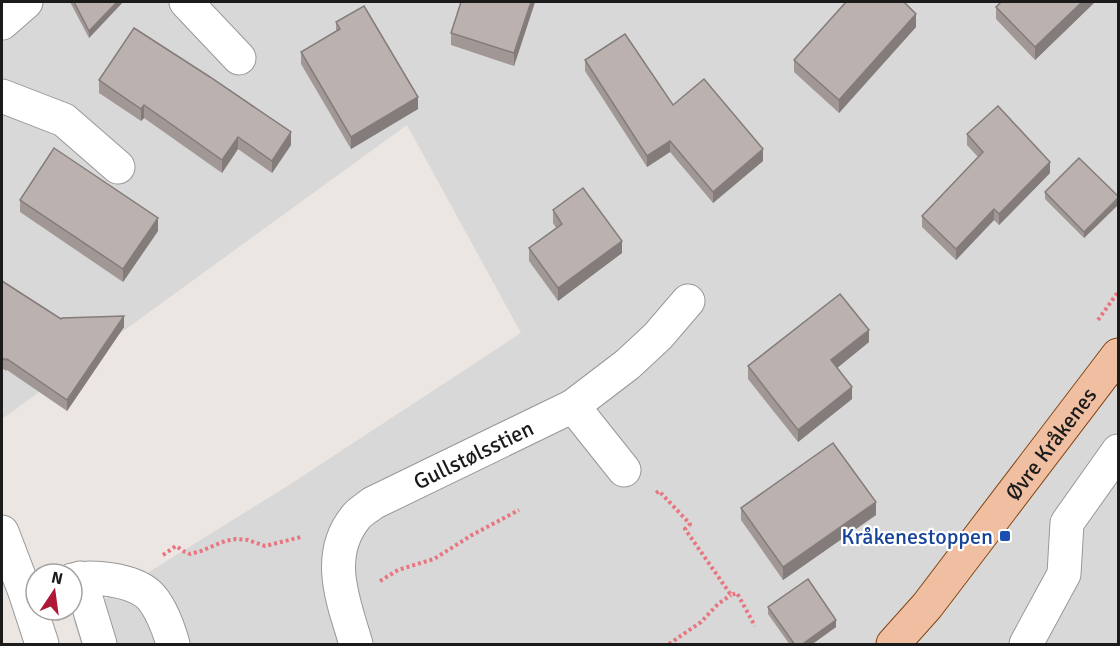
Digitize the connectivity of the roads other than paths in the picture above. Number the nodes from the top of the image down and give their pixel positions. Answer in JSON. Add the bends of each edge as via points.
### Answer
{"nodes":[{"id":1,"x":26,"y":2,"type":"edge"},
{"id":2,"x":186,"y":2,"type":"edge"},
{"id":3,"x":2,"y":23,"type":"edge"},
{"id":4,"x":239,"y":58,"type":"dead end"},
{"id":5,"x":2,"y":96,"type":"edge"},
{"id":6,"x":118,"y":167,"type":"dead end"},
{"id":7,"x":688,"y":302,"type":"dead end"},
{"id":8,"x":1119,"y":355,"type":"edge"},
{"id":9,"x":573,"y":406,"type":"junction"},
{"id":10,"x":1119,"y":451,"type":"edge"},
{"id":11,"x":624,"y":470,"type":"dead end"},
{"id":12,"x":2,"y":532,"type":"edge"},
{"id":13,"x":24,"y":577,"type":"edge"},
{"id":14,"x":84,"y":579,"type":"edge"},
{"id":15,"x":84,"y":601,"type":"edge"},
{"id":16,"x":37,"y":622,"type":"edge"},
{"id":17,"x":42,"y":645,"type":"edge"},
{"id":18,"x":100,"y":645,"type":"edge"},
{"id":19,"x":173,"y":645,"type":"edge"},
{"id":20,"x":356,"y":645,"type":"edge"},
{"id":21,"x":893,"y":645,"type":"edge"},
{"id":22,"x":1026,"y":645,"type":"edge"}],
"edges":[{"from":1,"to":3,"type":"street"},
{"from":2,"to":4,"type":"street"},
{"from":5,"to":6,"type":"street","via":[[64,120]]},
{"from":7,"to":9,"type":"street","name":"Gullstølsstien","via":[[628,364]]},
{"from":8,"to":21,"type":"main road","name":"Øvre Kråkenes"},
{"from":9,"to":11,"type":"street"},
{"from":9,"to":20,"type":"street","name":"Gullstølsstien","via":[[373,503],[355,518],[343,539],[338,561],[340,591]]},
{"from":10,"to":22,"type":"street","via":[[1067,523],[1064,574]]},
{"from":12,"to":13,"type":"street"},
{"from":14,"to":19,"type":"street","via":[[127,582],[148,594]]},
{"from":15,"to":18,"type":"street"},
{"from":16,"to":17,"type":"street"}]}
